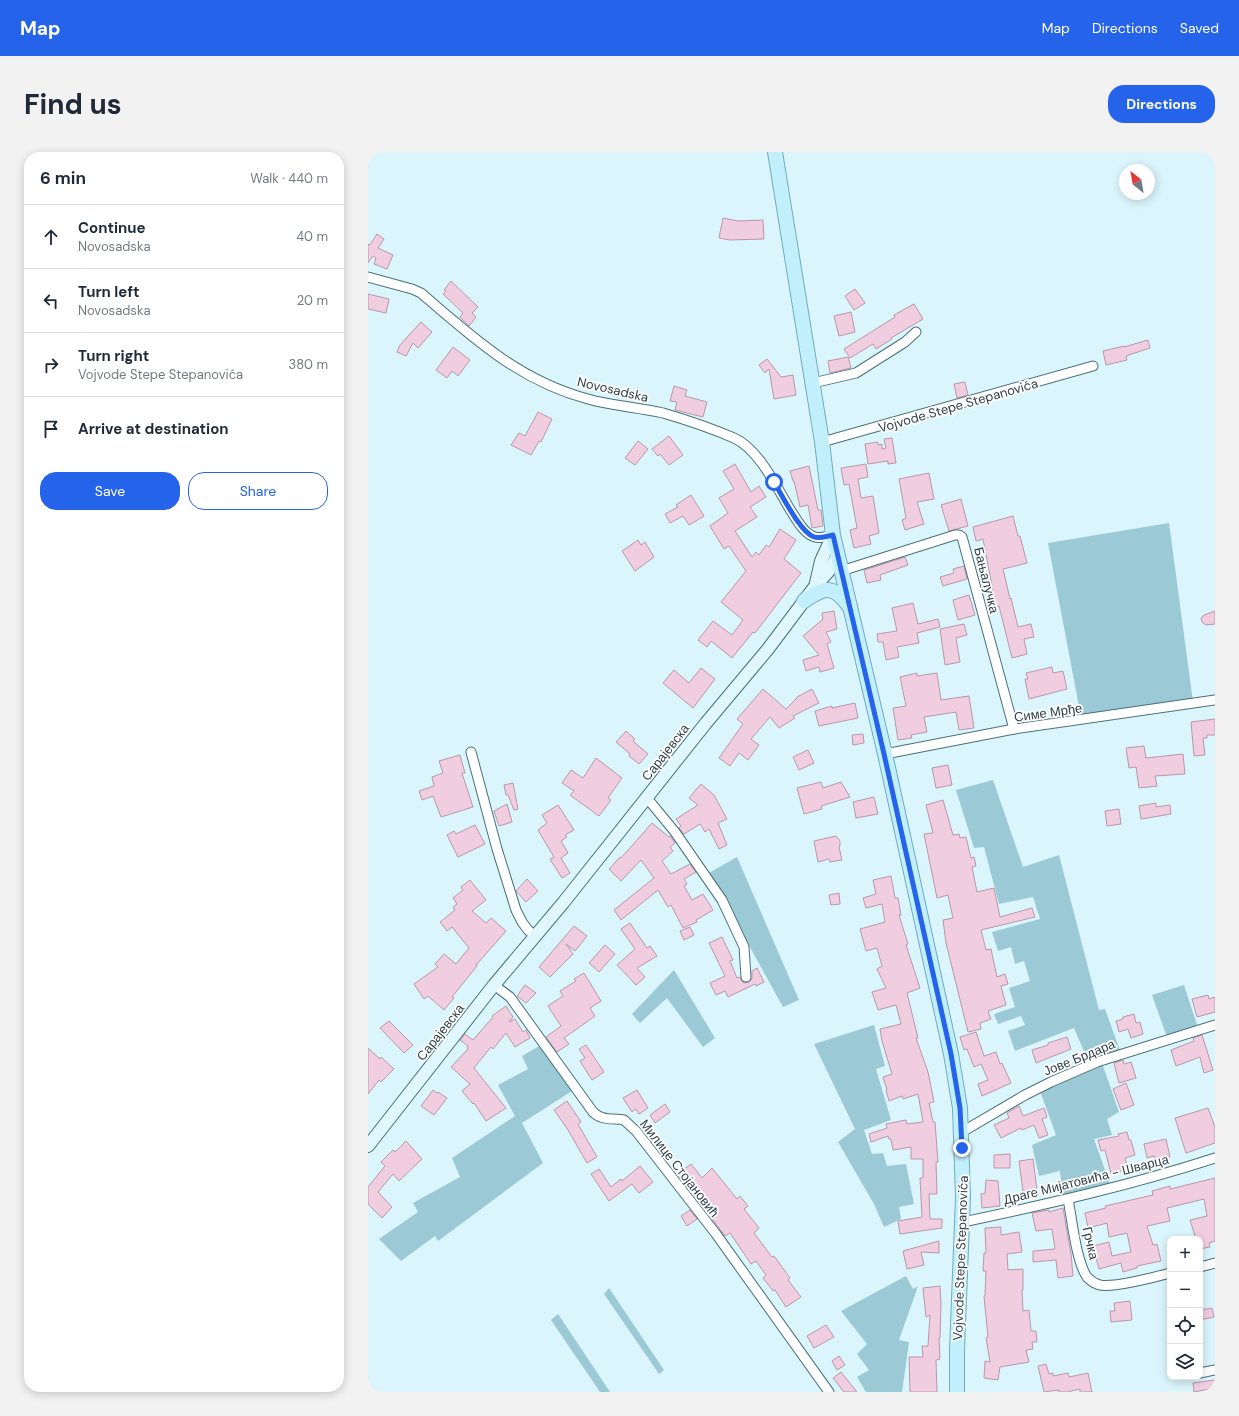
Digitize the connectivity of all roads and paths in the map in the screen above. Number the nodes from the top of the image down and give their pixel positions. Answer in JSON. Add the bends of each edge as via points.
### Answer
{"nodes":[{"id":1,"x":775,"y":152,"type":"edge"},
{"id":2,"x":368,"y":277,"type":"edge"},
{"id":3,"x":916,"y":332,"type":"dead end"},
{"id":4,"x":1093,"y":366,"type":"dead end"},
{"id":5,"x":813,"y":383,"type":"junction"},
{"id":6,"x":822,"y":442,"type":"junction"},
{"id":7,"x":833,"y":535,"type":"junction"},
{"id":8,"x":838,"y":555,"type":"junction"},
{"id":9,"x":842,"y":571,"type":"junction"},
{"id":10,"x":816,"y":585,"type":"junction"},
{"id":11,"x":804,"y":601,"type":"junction"},
{"id":12,"x":850,"y":608,"type":"junction"},
{"id":13,"x":1215,"y":700,"type":"edge"},
{"id":14,"x":1014,"y":729,"type":"junction"},
{"id":15,"x":471,"y":752,"type":"dead end"},
{"id":16,"x":884,"y":754,"type":"junction"},
{"id":17,"x":647,"y":798,"type":"junction"},
{"id":18,"x":535,"y":936,"type":"junction"},
{"id":19,"x":746,"y":977,"type":"dead end"},
{"id":20,"x":494,"y":985,"type":"junction"},
{"id":21,"x":1215,"y":1025,"type":"edge"},
{"id":22,"x":962,"y":1132,"type":"junction"},
{"id":23,"x":368,"y":1146,"type":"edge"},
{"id":24,"x":1215,"y":1158,"type":"edge"},
{"id":25,"x":1068,"y":1200,"type":"junction"},
{"id":26,"x":963,"y":1222,"type":"junction"},
{"id":27,"x":1215,"y":1264,"type":"edge"},
{"id":28,"x":1203,"y":1266,"type":"edge"},
{"id":29,"x":1167,"y":1275,"type":"edge"},
{"id":30,"x":1215,"y":1370,"type":"edge"},
{"id":31,"x":1203,"y":1372,"type":"edge"},
{"id":32,"x":829,"y":1392,"type":"edge"},
{"id":33,"x":957,"y":1392,"type":"edge"}],
"edges":[{"from":1,"to":5,"type":"main road","name":"Vojvode Stepe Stepanovića"},
{"from":2,"to":7,"type":"street","name":"Novosadska","via":[[421,293],[495,355],[540,381],[588,399],[662,413],[741,441],[765,468],[801,526],[814,537]]},
{"from":3,"to":5,"type":"street","via":[[856,374]]},
{"from":4,"to":6,"type":"street","name":"Vojvode Stepe Stepanovića"},
{"from":5,"to":6,"type":"main road","name":"Vojvode Stepe Stepanovića"},
{"from":6,"to":7,"type":"main road","name":"Vojvode Stepe Stepanovića"},
{"from":7,"to":8,"type":"main road","name":"Vojvode Stepe Stepanovića"},
{"from":7,"to":10,"type":"main road","via":[[821,561]]},
{"from":8,"to":9,"type":"main road","name":"Vojvode Stepe Stepanovića"},
{"from":8,"to":10,"type":"main road","name":"Сарајевска"},
{"from":9,"to":12,"type":"main road","name":"Vojvode Stepe Stepanovića"},
{"from":9,"to":14,"type":"street","name":"Бањалучка","via":[[955,535],[962,537]]},
{"from":10,"to":11,"type":"main road","name":"Сарајевска"},
{"from":11,"to":12,"type":"main road","via":[[821,590],[832,590],[843,598]]},
{"from":11,"to":17,"type":"main road","name":"Сарајевска"},
{"from":12,"to":16,"type":"main road","name":"Vojvode Stepe Stepanovića"},
{"from":13,"to":14,"type":"street","name":"Симе Мрђе"},
{"from":14,"to":16,"type":"street","name":"Симе Мрђе"},
{"from":15,"to":18,"type":"street","via":[[516,910],[522,922]]},
{"from":16,"to":22,"type":"main road","name":"Vojvode Stepe Stepanovića","via":[[951,1054]]},
{"from":17,"to":18,"type":"main road","name":"Сарајевска"},
{"from":17,"to":19,"type":"street","via":[[675,832],[722,900],[744,947]]},
{"from":18,"to":20,"type":"main road","name":"Сарајевска"},
{"from":20,"to":23,"type":"main road","name":"Сарајевска"},
{"from":20,"to":32,"type":"street","name":"Милице Стојановић","via":[[510,997],[593,1112],[604,1119],[624,1120],[636,1131],[716,1234]]},
{"from":21,"to":22,"type":"street","name":"Јове Брдара","via":[[1098,1062],[1025,1095]]},
{"from":22,"to":26,"type":"main road","name":"Vojvode Stepe Stepanovića"},
{"from":24,"to":25,"type":"street","name":"Драге Мијатовића - Шварца"},
{"from":25,"to":26,"type":"street","name":"Драге Мијатовића - Шварца"},
{"from":25,"to":29,"type":"street","name":"Грчка","via":[[1080,1263],[1094,1283],[1102,1286],[1120,1284]]},
{"from":26,"to":33,"type":"main road","name":"Vojvode Stepe Stepanovića"},
{"from":27,"to":28,"type":"street"},
{"from":30,"to":31,"type":"street"}]}
